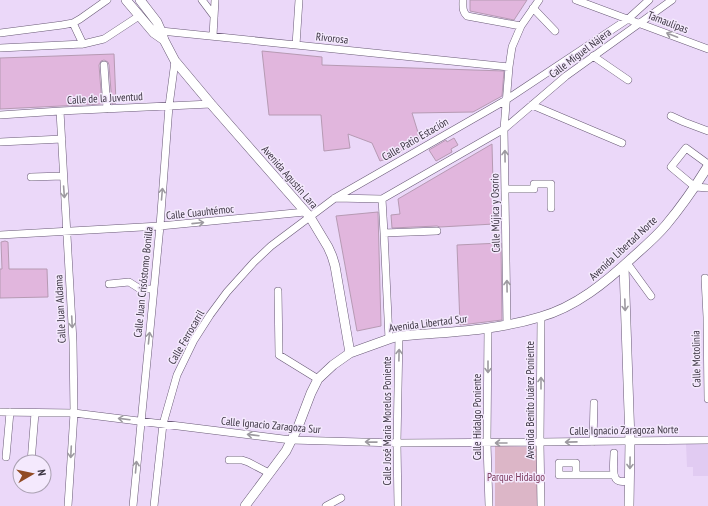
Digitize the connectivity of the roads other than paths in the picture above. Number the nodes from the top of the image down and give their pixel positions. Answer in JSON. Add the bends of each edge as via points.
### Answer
{"nodes":[{"id":1,"x":107,"y":0,"type":"edge"},
{"id":2,"x":126,"y":0,"type":"edge"},
{"id":3,"x":140,"y":0,"type":"edge"},
{"id":4,"x":202,"y":0,"type":"edge"},
{"id":5,"x":215,"y":0,"type":"edge"},
{"id":6,"x":299,"y":0,"type":"edge"},
{"id":7,"x":463,"y":0,"type":"edge"},
{"id":8,"x":539,"y":0,"type":"edge"},
{"id":9,"x":576,"y":0,"type":"edge"},
{"id":10,"x":648,"y":0,"type":"edge"},
{"id":11,"x":672,"y":0,"type":"edge"},
{"id":12,"x":533,"y":8,"type":"junction"},
{"id":13,"x":139,"y":16,"type":"junction"},
{"id":14,"x":214,"y":16,"type":"junction"},
{"id":15,"x":628,"y":19,"type":"junction"},
{"id":16,"x":73,"y":23,"type":"junction"},
{"id":17,"x":640,"y":23,"type":"junction"},
{"id":18,"x":521,"y":26,"type":"junction"},
{"id":19,"x":555,"y":31,"type":"dead end"},
{"id":20,"x":158,"y":32,"type":"junction"},
{"id":21,"x":0,"y":33,"type":"edge"},
{"id":22,"x":213,"y":36,"type":"junction"},
{"id":23,"x":83,"y":44,"type":"junction"},
{"id":24,"x":296,"y":45,"type":"junction"},
{"id":25,"x":0,"y":48,"type":"edge"},
{"id":26,"x":708,"y":49,"type":"edge"},
{"id":27,"x":593,"y":56,"type":"junction"},
{"id":28,"x":175,"y":61,"type":"junction"},
{"id":29,"x":104,"y":66,"type":"dead end"},
{"id":30,"x":509,"y":66,"type":"junction"},
{"id":31,"x":628,"y":80,"type":"dead end"},
{"id":32,"x":506,"y":100,"type":"junction"},
{"id":33,"x":211,"y":104,"type":"junction"},
{"id":34,"x":532,"y":105,"type":"junction"},
{"id":35,"x":169,"y":106,"type":"junction"},
{"id":36,"x":107,"y":109,"type":"junction"},
{"id":37,"x":60,"y":111,"type":"junction"},
{"id":38,"x":0,"y":116,"type":"edge"},
{"id":39,"x":671,"y":116,"type":"dead end"},
{"id":40,"x":504,"y":129,"type":"junction"},
{"id":41,"x":708,"y":131,"type":"edge"},
{"id":42,"x":62,"y":139,"type":"junction"},
{"id":43,"x":0,"y":142,"type":"edge"},
{"id":44,"x":622,"y":143,"type":"dead end"},
{"id":45,"x":708,"y":165,"type":"edge"},
{"id":46,"x":64,"y":176,"type":"junction"},
{"id":47,"x":30,"y":177,"type":"dead end"},
{"id":48,"x":695,"y":187,"type":"junction"},
{"id":49,"x":708,"y":188,"type":"edge"},
{"id":50,"x":505,"y":189,"type":"junction"},
{"id":51,"x":335,"y":198,"type":"junction"},
{"id":52,"x":382,"y":199,"type":"junction"},
{"id":53,"x":551,"y":208,"type":"dead end"},
{"id":54,"x":308,"y":215,"type":"junction"},
{"id":55,"x":160,"y":226,"type":"junction"},
{"id":56,"x":437,"y":231,"type":"dead end"},
{"id":57,"x":67,"y":232,"type":"junction"},
{"id":58,"x":384,"y":233,"type":"junction"},
{"id":59,"x":0,"y":235,"type":"edge"},
{"id":60,"x":625,"y":264,"type":"junction"},
{"id":61,"x":705,"y":278,"type":"dead end"},
{"id":62,"x":109,"y":284,"type":"dead end"},
{"id":63,"x":153,"y":289,"type":"junction"},
{"id":64,"x":278,"y":291,"type":"dead end"},
{"id":65,"x":651,"y":296,"type":"dead end"},
{"id":66,"x":541,"y":317,"type":"junction"},
{"id":67,"x":707,"y":317,"type":"edge"},
{"id":68,"x":508,"y":325,"type":"junction"},
{"id":69,"x":488,"y":328,"type":"junction"},
{"id":70,"x":399,"y":336,"type":"junction"},
{"id":71,"x":389,"y":339,"type":"junction"},
{"id":72,"x":350,"y":353,"type":"junction"},
{"id":73,"x":318,"y":379,"type":"junction"},
{"id":74,"x":708,"y":399,"type":"edge"},
{"id":75,"x":594,"y":402,"type":"dead end"},
{"id":76,"x":0,"y":412,"type":"edge"},
{"id":77,"x":10,"y":412,"type":"junction"},
{"id":78,"x":35,"y":412,"type":"junction"},
{"id":79,"x":74,"y":413,"type":"junction"},
{"id":80,"x":140,"y":421,"type":"junction"},
{"id":81,"x":163,"y":424,"type":"junction"},
{"id":82,"x":291,"y":440,"type":"junction"},
{"id":83,"x":708,"y":440,"type":"edge"},
{"id":84,"x":630,"y":441,"type":"junction"},
{"id":85,"x":540,"y":442,"type":"junction"},
{"id":86,"x":593,"y":442,"type":"junction"},
{"id":87,"x":398,"y":443,"type":"junction"},
{"id":88,"x":488,"y":443,"type":"junction"},
{"id":89,"x":614,"y":453,"type":"dead end"},
{"id":90,"x":32,"y":454,"type":"edge"},
{"id":91,"x":6,"y":457,"type":"dead end"},
{"id":92,"x":229,"y":460,"type":"dead end"},
{"id":93,"x":269,"y":473,"type":"junction"},
{"id":94,"x":576,"y":475,"type":"dead end"},
{"id":95,"x":614,"y":475,"type":"junction"},
{"id":96,"x":629,"y":481,"type":"junction"},
{"id":97,"x":341,"y":498,"type":"dead end"},
{"id":98,"x":68,"y":506,"type":"edge"},
{"id":99,"x":133,"y":506,"type":"edge"},
{"id":100,"x":154,"y":506,"type":"edge"},
{"id":101,"x":246,"y":506,"type":"edge"},
{"id":102,"x":326,"y":506,"type":"edge"},
{"id":103,"x":398,"y":506,"type":"edge"},
{"id":104,"x":489,"y":506,"type":"edge"},
{"id":105,"x":541,"y":506,"type":"edge"},
{"id":106,"x":629,"y":506,"type":"edge"}],
"edges":[{"from":1,"to":16,"type":"street"},
{"from":2,"to":13,"type":"main road","name":"Avenida Agustín Lara"},
{"from":3,"to":20,"type":"main road","name":"Avenida Agustín Lara","via":[[157,22]]},
{"from":4,"to":14,"type":"street"},
{"from":5,"to":14,"type":"street"},
{"from":6,"to":24,"type":"street"},
{"from":7,"to":18,"type":"street","via":[[464,13],[467,16]]},
{"from":8,"to":12,"type":"street","name":"Calle Mújica y Osorio"},
{"from":9,"to":15,"type":"street","name":"Tamaulipas"},
{"from":10,"to":15,"type":"street"},
{"from":11,"to":17,"type":"street","name":"Calle Miguel Nájera"},
{"from":12,"to":18,"type":"street","name":"Calle Mújica y Osorio"},
{"from":12,"to":19,"type":"street"},
{"from":13,"to":20,"type":"main road","name":"Avenida Agustín Lara"},
{"from":13,"to":23,"type":"street","via":[[104,39]]},
{"from":14,"to":22,"type":"street"},
{"from":15,"to":17,"type":"street","name":"Tamaulipas"},
{"from":15,"to":32,"type":"street"},
{"from":16,"to":21,"type":"street"},
{"from":16,"to":23,"type":"street"},
{"from":26,"to":17,"type":"street","name":"Tamaulipas","one_way":true},
{"from":17,"to":27,"type":"street","name":"Calle Miguel Nájera"},
{"from":18,"to":30,"type":"street","name":"Calle Mújica y Osorio","via":[[512,47]]},
{"from":20,"to":22,"type":"street","name":"Rivorosa"},
{"from":20,"to":28,"type":"main road","name":"Avenida Agustín Lara"},
{"from":22,"to":24,"type":"street","name":"Rivorosa"},
{"from":23,"to":25,"type":"street"},
{"from":24,"to":30,"type":"street","name":"Rivorosa"},
{"from":27,"to":31,"type":"street"},
{"from":27,"to":34,"type":"street","name":"Calle Miguel Nájera"},
{"from":28,"to":33,"type":"main road","name":"Avenida Agustín Lara"},
{"from":28,"to":35,"type":"street","name":"Calle Juan Crisóstomo Bonilla"},
{"from":29,"to":36,"type":"street"},
{"from":30,"to":32,"type":"street","name":"Calle Mújica y Osorio"},
{"from":32,"to":40,"type":"street","name":"Calle Mújica y Osorio"},
{"from":32,"to":51,"type":"street","name":"Calle Patio Estación"},
{"from":33,"to":35,"type":"street","name":"Calle de la Juventud"},
{"from":33,"to":54,"type":"main road","name":"Avenida Agustín Lara"},
{"from":34,"to":40,"type":"street","name":"Calle Miguel Nájera"},
{"from":34,"to":44,"type":"street"},
{"from":35,"to":36,"type":"street","name":"Calle de la Juventud"},
{"from":55,"to":35,"type":"street","name":"Calle Juan Crisóstomo Bonilla","one_way":true},
{"from":36,"to":37,"type":"street","name":"Calle de la Juventud"},
{"from":37,"to":38,"type":"street","name":"Calle de la Juventud"},
{"from":37,"to":42,"type":"street","name":"Calle Juan Aldama"},
{"from":39,"to":41,"type":"street"},
{"from":50,"to":40,"type":"street","name":"Calle Mújica y Osorio","one_way":true},
{"from":40,"to":52,"type":"street"},
{"from":42,"to":43,"type":"street"},
{"from":42,"to":46,"type":"street","name":"Calle Juan Aldama"},
{"from":45,"to":48,"type":"main road","name":"Avenida Libertad Norte"},
{"from":45,"to":48,"type":"street","via":[[686,148],[671,167]]},
{"from":46,"to":47,"type":"street"},
{"from":46,"to":57,"type":"street","name":"Calle Juan Aldama","one_way":true},
{"from":48,"to":49,"type":"street"},
{"from":48,"to":60,"type":"main road","name":"Avenida Libertad Norte","via":[[665,226]]},
{"from":50,"to":53,"type":"street","via":[[534,189],[534,184],[551,184]]},
{"from":68,"to":50,"type":"street","name":"Calle Mújica y Osorio","one_way":true},
{"from":51,"to":52,"type":"street"},
{"from":51,"to":54,"type":"street","name":"Calle Patio Estación"},
{"from":52,"to":58,"type":"street"},
{"from":55,"to":54,"type":"street","name":"Calle Cuauhtémoc","one_way":true},
{"from":54,"to":72,"type":"main road","name":"Avenida Agustín Lara","via":[[332,256]]},
{"from":54,"to":81,"type":"street","name":"Calle Ferrocarril","via":[[254,262],[210,316],[194,340],[177,375]]},
{"from":55,"to":57,"type":"street","name":"Calle Cuauhtémoc"},
{"from":55,"to":63,"type":"street","name":"Calle Juan Crisóstomo Bonilla"},
{"from":56,"to":58,"type":"street"},
{"from":57,"to":59,"type":"street","name":"Calle Cuauhtémoc"},
{"from":57,"to":79,"type":"street","name":"Calle Juan Aldama","one_way":true},
{"from":58,"to":71,"type":"street"},
{"from":60,"to":65,"type":"street"},
{"from":60,"to":66,"type":"main road","name":"Avenida Libertad Norte","via":[[593,292]]},
{"from":60,"to":84,"type":"main road","one_way":true},
{"from":61,"to":67,"type":"street","name":"Calle Motolinía"},
{"from":62,"to":63,"type":"street","via":[[129,282],[140,289]]},
{"from":80,"to":63,"type":"street","name":"Calle Juan Crisóstomo Bonilla","one_way":true},
{"from":64,"to":73,"type":"street","via":[[278,355]]},
{"from":66,"to":68,"type":"main road","name":"Avenida Libertad Norte"},
{"from":85,"to":66,"type":"street","name":"Avenida Benito Juárez Poniente","one_way":true},
{"from":67,"to":74,"type":"street","name":"Calle Motolinía"},
{"from":68,"to":69,"type":"main road","name":"Avenida Libertad Sur"},
{"from":69,"to":70,"type":"main road","name":"Avenida Libertad Sur"},
{"from":69,"to":88,"type":"street","name":"Calle Hidalgo Poniente","one_way":true},
{"from":70,"to":71,"type":"main road","name":"Avenida Libertad Sur"},
{"from":87,"to":70,"type":"street","name":"Calle José María Morelos Poniente","one_way":true},
{"from":71,"to":72,"type":"main road","name":"Avenida Libertad Sur"},
{"from":72,"to":73,"type":"main road","name":"Avenida Libertad Sur","via":[[333,364]]},
{"from":73,"to":82,"type":"main road","name":"Avenida Libertad Sur"},
{"from":75,"to":86,"type":"street"},
{"from":76,"to":77,"type":"street","name":"Calle Ignacio Zaragoza Sur"},
{"from":77,"to":78,"type":"street","name":"Calle Ignacio Zaragoza Sur"},
{"from":77,"to":91,"type":"street"},
{"from":78,"to":79,"type":"street","name":"Calle Ignacio Zaragoza Sur"},
{"from":78,"to":90,"type":"street"},
{"from":80,"to":79,"type":"street","name":"Calle Ignacio Zaragoza Sur","one_way":true},
{"from":79,"to":98,"type":"street","name":"Calle Juan Aldama","one_way":true},
{"from":80,"to":81,"type":"street","name":"Calle Ignacio Zaragoza Sur"},
{"from":99,"to":80,"type":"street","name":"Calle Juan Crisóstomo Bonilla","one_way":true},
{"from":82,"to":81,"type":"street","name":"Calle Ignacio Zaragoza Sur","one_way":true},
{"from":81,"to":100,"type":"street","name":"Calle Ferrocarril"},
{"from":87,"to":82,"type":"street","name":"Calle Ignacio Zaragoza Sur","one_way":true},
{"from":82,"to":93,"type":"main road","name":"Avenida Libertad Sur"},
{"from":83,"to":84,"type":"street","name":"Calle Ignacio Zaragoza Norte"},
{"from":84,"to":86,"type":"street","name":"Calle Ignacio Zaragoza Norte"},
{"from":84,"to":96,"type":"main road","one_way":true},
{"from":86,"to":85,"type":"street","name":"Calle Ignacio Zaragoza Norte","one_way":true},
{"from":85,"to":88,"type":"street","name":"Calle Ignacio Zaragoza Sur","one_way":true},
{"from":85,"to":105,"type":"street","name":"Avenida Benito Juárez Poniente"},
{"from":87,"to":88,"type":"street","name":"Calle Ignacio Zaragoza Sur"},
{"from":87,"to":103,"type":"street","name":"Calle José María Morelos Poniente"},
{"from":88,"to":104,"type":"street","name":"Calle Hidalgo Poniente"},
{"from":89,"to":95,"type":"street"},
{"from":92,"to":93,"type":"street","via":[[242,460]]},
{"from":93,"to":101,"type":"main road","name":"Avenida Libertad Sur"},
{"from":94,"to":95,"type":"street"},
{"from":95,"to":96,"type":"street","via":[[619,481]]},
{"from":96,"to":106,"type":"main road"},
{"from":97,"to":102,"type":"street"}]}
